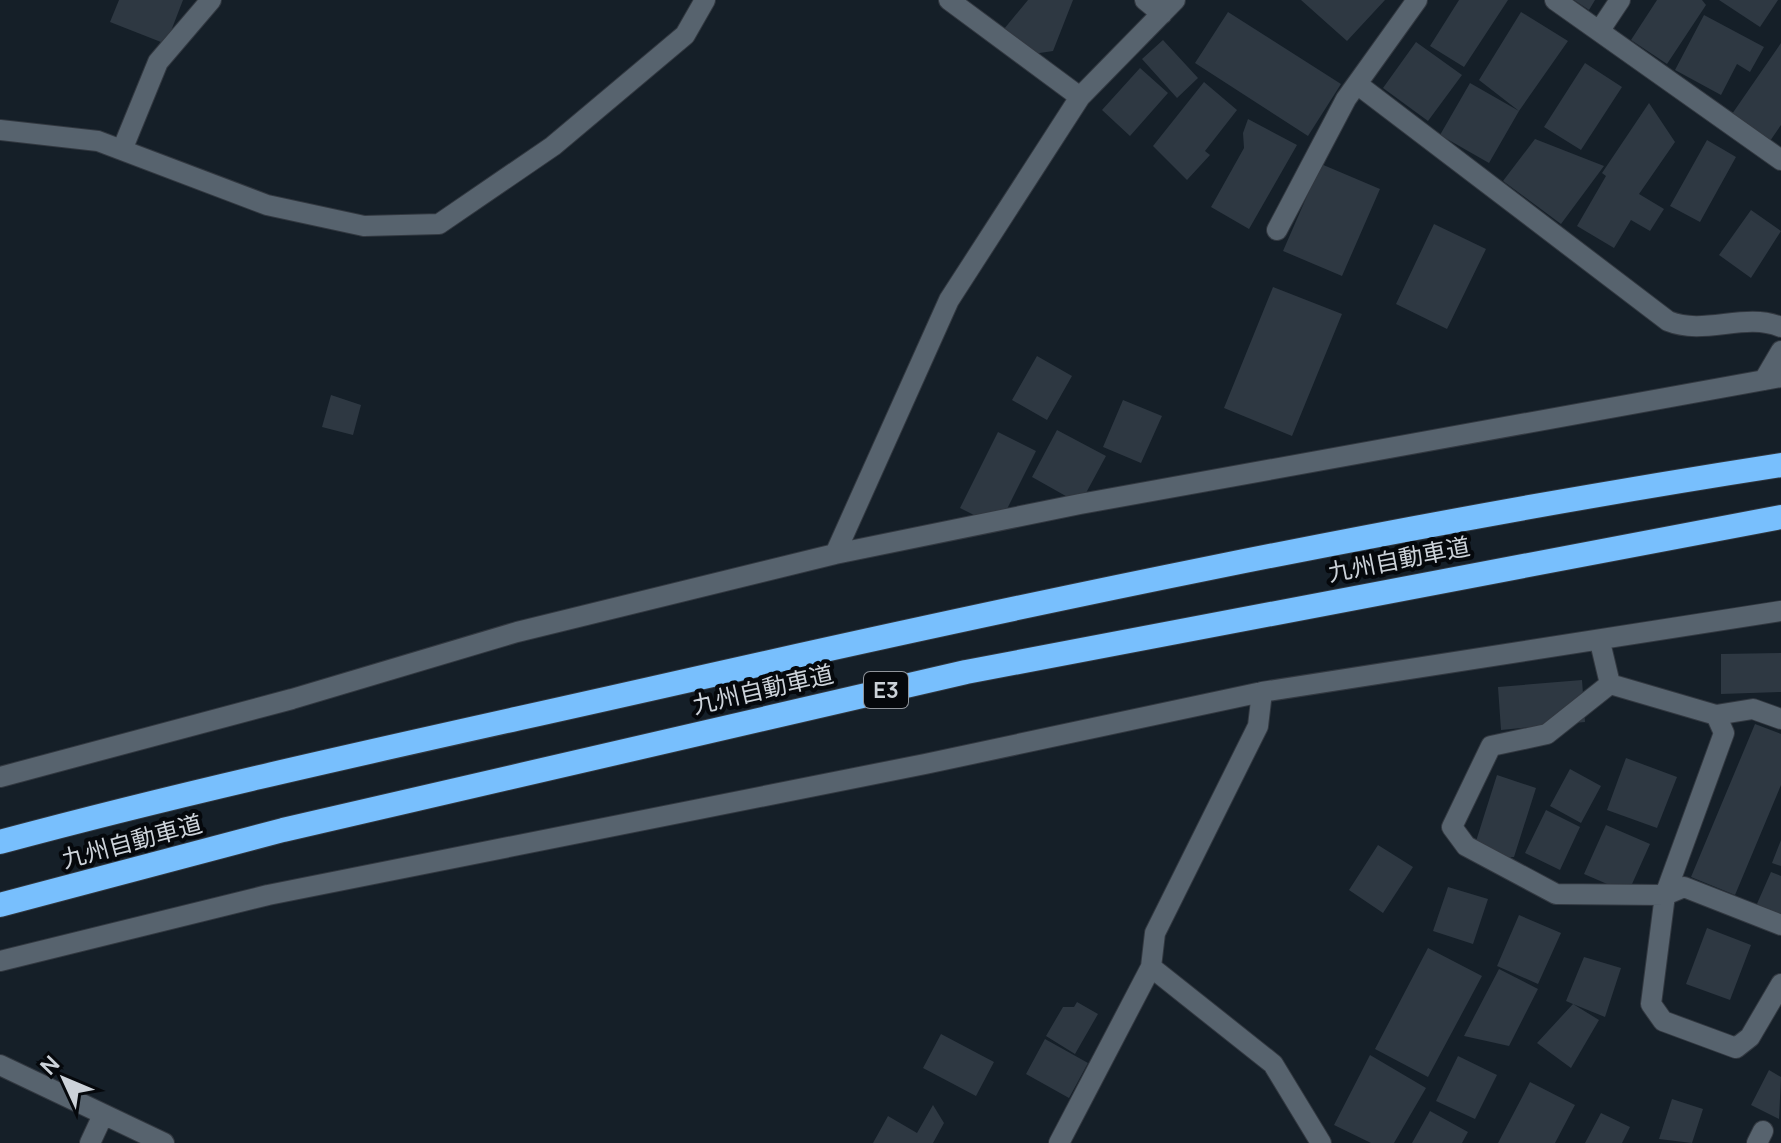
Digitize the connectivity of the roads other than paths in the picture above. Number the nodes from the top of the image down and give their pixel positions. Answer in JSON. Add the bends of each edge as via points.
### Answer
{"nodes":[{"id":1,"x":211,"y":0,"type":"edge"},
{"id":2,"x":705,"y":0,"type":"edge"},
{"id":3,"x":949,"y":0,"type":"edge"},
{"id":4,"x":1145,"y":0,"type":"edge"},
{"id":5,"x":1417,"y":0,"type":"edge"},
{"id":6,"x":1555,"y":0,"type":"edge"},
{"id":7,"x":1620,"y":0,"type":"edge"},
{"id":8,"x":1168,"y":7,"type":"edge"},
{"id":9,"x":1600,"y":30,"type":"junction"},
{"id":10,"x":1357,"y":84,"type":"junction"},
{"id":11,"x":1080,"y":97,"type":"junction"},
{"id":12,"x":0,"y":130,"type":"edge"},
{"id":13,"x":122,"y":150,"type":"junction"},
{"id":14,"x":1781,"y":160,"type":"edge"},
{"id":15,"x":1277,"y":230,"type":"dead end"},
{"id":16,"x":1781,"y":327,"type":"edge"},
{"id":17,"x":1781,"y":351,"type":"edge"},
{"id":18,"x":1773,"y":378,"type":"edge"},
{"id":19,"x":1781,"y":465,"type":"edge"},
{"id":20,"x":1781,"y":517,"type":"edge"},
{"id":21,"x":835,"y":554,"type":"junction"},
{"id":22,"x":1781,"y":611,"type":"edge"},
{"id":23,"x":1600,"y":642,"type":"junction"},
{"id":24,"x":1610,"y":684,"type":"junction"},
{"id":25,"x":1262,"y":692,"type":"junction"},
{"id":26,"x":1716,"y":715,"type":"junction"},
{"id":27,"x":1781,"y":719,"type":"edge"},
{"id":28,"x":0,"y":777,"type":"edge"},
{"id":29,"x":0,"y":842,"type":"edge"},
{"id":30,"x":1665,"y":895,"type":"junction"},
{"id":31,"x":0,"y":905,"type":"edge"},
{"id":32,"x":1781,"y":925,"type":"edge"},
{"id":33,"x":0,"y":961,"type":"edge"},
{"id":34,"x":1151,"y":967,"type":"junction"},
{"id":35,"x":1781,"y":984,"type":"edge"},
{"id":36,"x":0,"y":1065,"type":"edge"},
{"id":37,"x":103,"y":1115,"type":"junction"},
{"id":38,"x":90,"y":1143,"type":"edge"},
{"id":39,"x":164,"y":1143,"type":"edge"},
{"id":40,"x":1059,"y":1143,"type":"edge"},
{"id":41,"x":1321,"y":1143,"type":"edge"}],
"edges":[{"from":1,"to":13,"type":"street","via":[[158,62]]},
{"from":2,"to":13,"type":"street","via":[[685,35],[553,146],[439,224],[364,226],[267,205]]},
{"from":3,"to":11,"type":"street"},
{"from":4,"to":8,"type":"street"},
{"from":5,"to":10,"type":"street"},
{"from":6,"to":9,"type":"street"},
{"from":7,"to":9,"type":"street"},
{"from":8,"to":11,"type":"street"},
{"from":9,"to":14,"type":"street"},
{"from":10,"to":15,"type":"street"},
{"from":10,"to":16,"type":"street","via":[[1668,321],[1689,327],[1755,321]]},
{"from":11,"to":21,"type":"street","via":[[949,300]]},
{"from":12,"to":13,"type":"street","via":[[98,141]]},
{"from":17,"to":18,"type":"street"},
{"from":18,"to":21,"type":"street"},
{"from":19,"to":29,"type":"highway","name":"九州自動車道","number":"E3","via":[[1597,494],[981,614]]},
{"from":20,"to":31,"type":"highway","name":"九州自動車道","number":"E3","via":[[966,672],[283,830]]},
{"from":21,"to":28,"type":"street","via":[[517,632]]},
{"from":22,"to":23,"type":"street"},
{"from":23,"to":24,"type":"street"},
{"from":23,"to":25,"type":"street"},
{"from":24,"to":26,"type":"street"},
{"from":24,"to":30,"type":"street","via":[[1547,734],[1491,746],[1452,827],[1466,846],[1556,894]]},
{"from":25,"to":33,"type":"street","via":[[268,895]]},
{"from":25,"to":34,"type":"street","via":[[1258,726],[1155,933]]},
{"from":26,"to":27,"type":"street","via":[[1753,709]]},
{"from":26,"to":30,"type":"street","via":[[1724,733]]},
{"from":30,"to":32,"type":"street","via":[[1684,887]]},
{"from":30,"to":35,"type":"street","via":[[1651,1004],[1663,1021],[1736,1048],[1750,1037]]},
{"from":34,"to":40,"type":"street"},
{"from":34,"to":41,"type":"street","via":[[1273,1064]]},
{"from":36,"to":37,"type":"street"},
{"from":37,"to":38,"type":"street"},
{"from":37,"to":39,"type":"street"}]}
